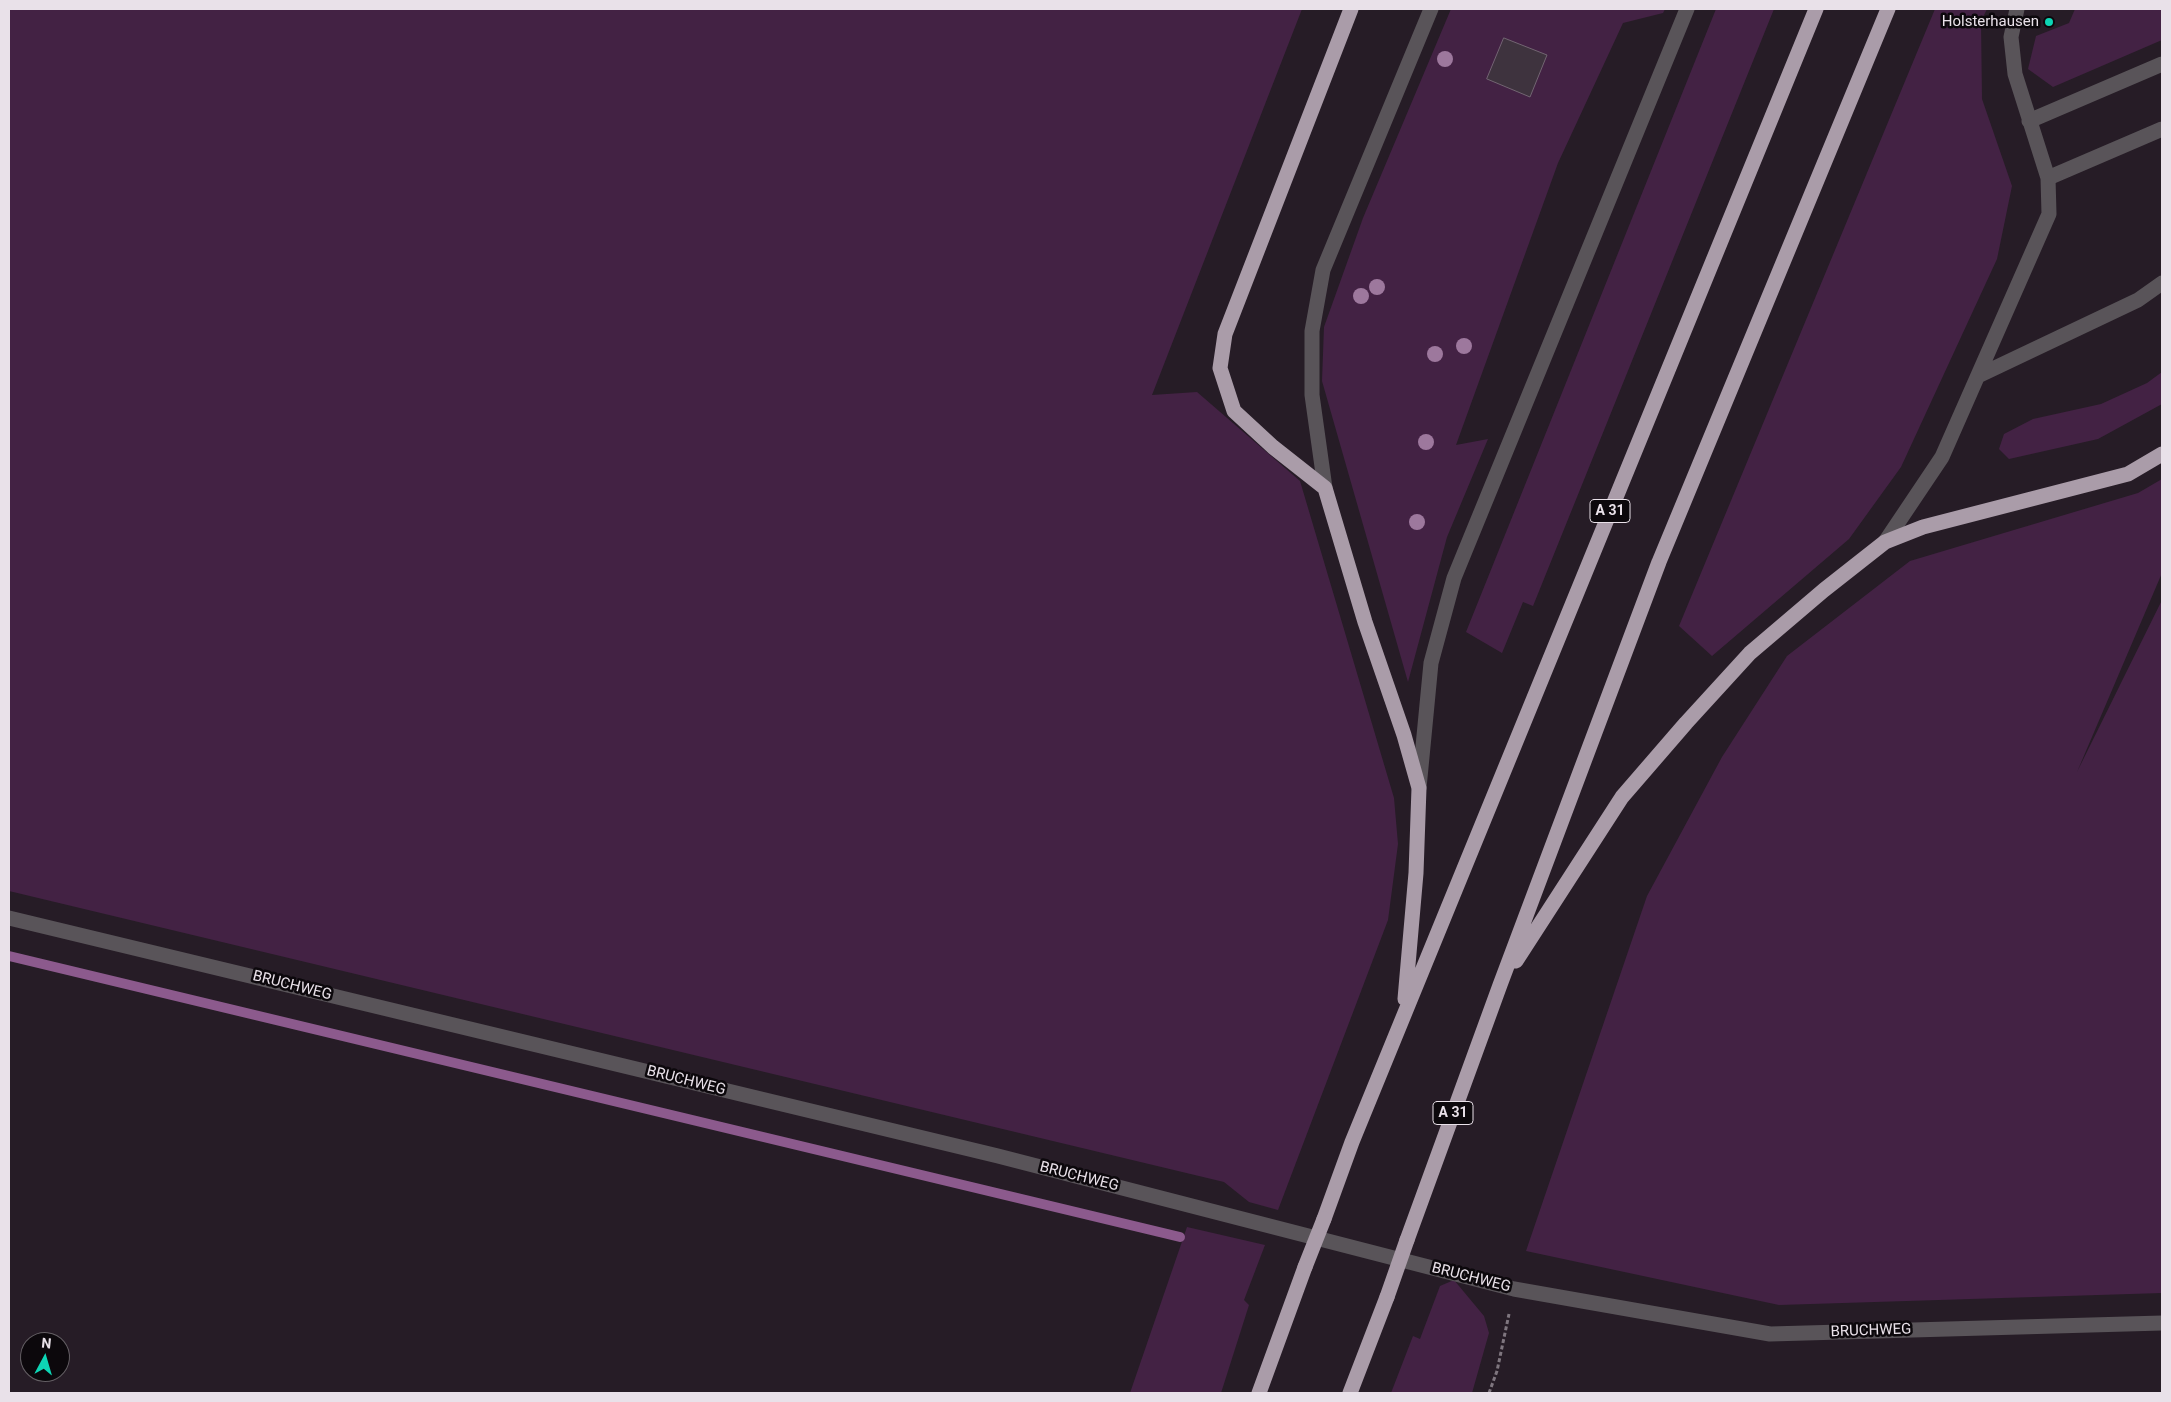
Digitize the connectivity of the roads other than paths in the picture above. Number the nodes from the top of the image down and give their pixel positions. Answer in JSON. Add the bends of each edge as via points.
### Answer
{"nodes":[{"id":1,"x":1351,"y":9,"type":"edge"},
{"id":2,"x":1431,"y":9,"type":"edge"},
{"id":3,"x":1687,"y":9,"type":"edge"},
{"id":4,"x":1816,"y":9,"type":"edge"},
{"id":5,"x":1888,"y":9,"type":"edge"},
{"id":6,"x":2017,"y":9,"type":"edge"},
{"id":7,"x":2162,"y":64,"type":"edge"},
{"id":8,"x":2029,"y":121,"type":"junction"},
{"id":9,"x":2162,"y":129,"type":"edge"},
{"id":10,"x":2048,"y":178,"type":"junction"},
{"id":11,"x":2162,"y":283,"type":"edge"},
{"id":12,"x":1980,"y":375,"type":"junction"},
{"id":13,"x":2162,"y":454,"type":"edge"},
{"id":14,"x":1324,"y":488,"type":"junction"},
{"id":15,"x":1885,"y":542,"type":"junction"},
{"id":16,"x":1419,"y":788,"type":"junction"},
{"id":17,"x":9,"y":918,"type":"edge"},
{"id":18,"x":1500,"y":985,"type":"junction"},
{"id":19,"x":1404,"y":1014,"type":"junction"},
{"id":20,"x":2162,"y":1323,"type":"edge"},
{"id":21,"x":1259,"y":1393,"type":"edge"},
{"id":22,"x":1350,"y":1393,"type":"edge"}],
"edges":[{"from":1,"to":14,"type":"highway","via":[[1225,334],[1220,368],[1234,411]]},
{"from":2,"to":14,"type":"street","via":[[1323,270],[1312,331],[1312,395]]},
{"from":3,"to":16,"type":"street","via":[[1454,578],[1431,663]]},
{"from":4,"to":19,"type":"highway","number":"A 31"},
{"from":5,"to":18,"type":"highway","number":"A 31","via":[[1659,562]]},
{"from":6,"to":8,"type":"street","via":[[2011,37],[2015,74]]},
{"from":7,"to":8,"type":"street"},
{"from":8,"to":10,"type":"street"},
{"from":9,"to":10,"type":"street"},
{"from":10,"to":12,"type":"street","via":[[2049,214]]},
{"from":11,"to":12,"type":"street","via":[[2138,300]]},
{"from":12,"to":15,"type":"street","via":[[1942,457]]},
{"from":13,"to":15,"type":"highway","via":[[2128,474],[1923,527]]},
{"from":14,"to":16,"type":"highway"},
{"from":15,"to":18,"type":"highway","via":[[1750,653],[1686,723],[1622,797]]},
{"from":16,"to":19,"type":"highway","via":[[1416,873]]},
{"from":17,"to":20,"type":"street","name":"BRUCHWEG","via":[[998,1156],[1514,1289],[1770,1334]]},
{"from":18,"to":22,"type":"highway","number":"A 31","bridge":true},
{"from":19,"to":21,"type":"highway","number":"A 31","bridge":true,"via":[[1352,1142]]}]}
